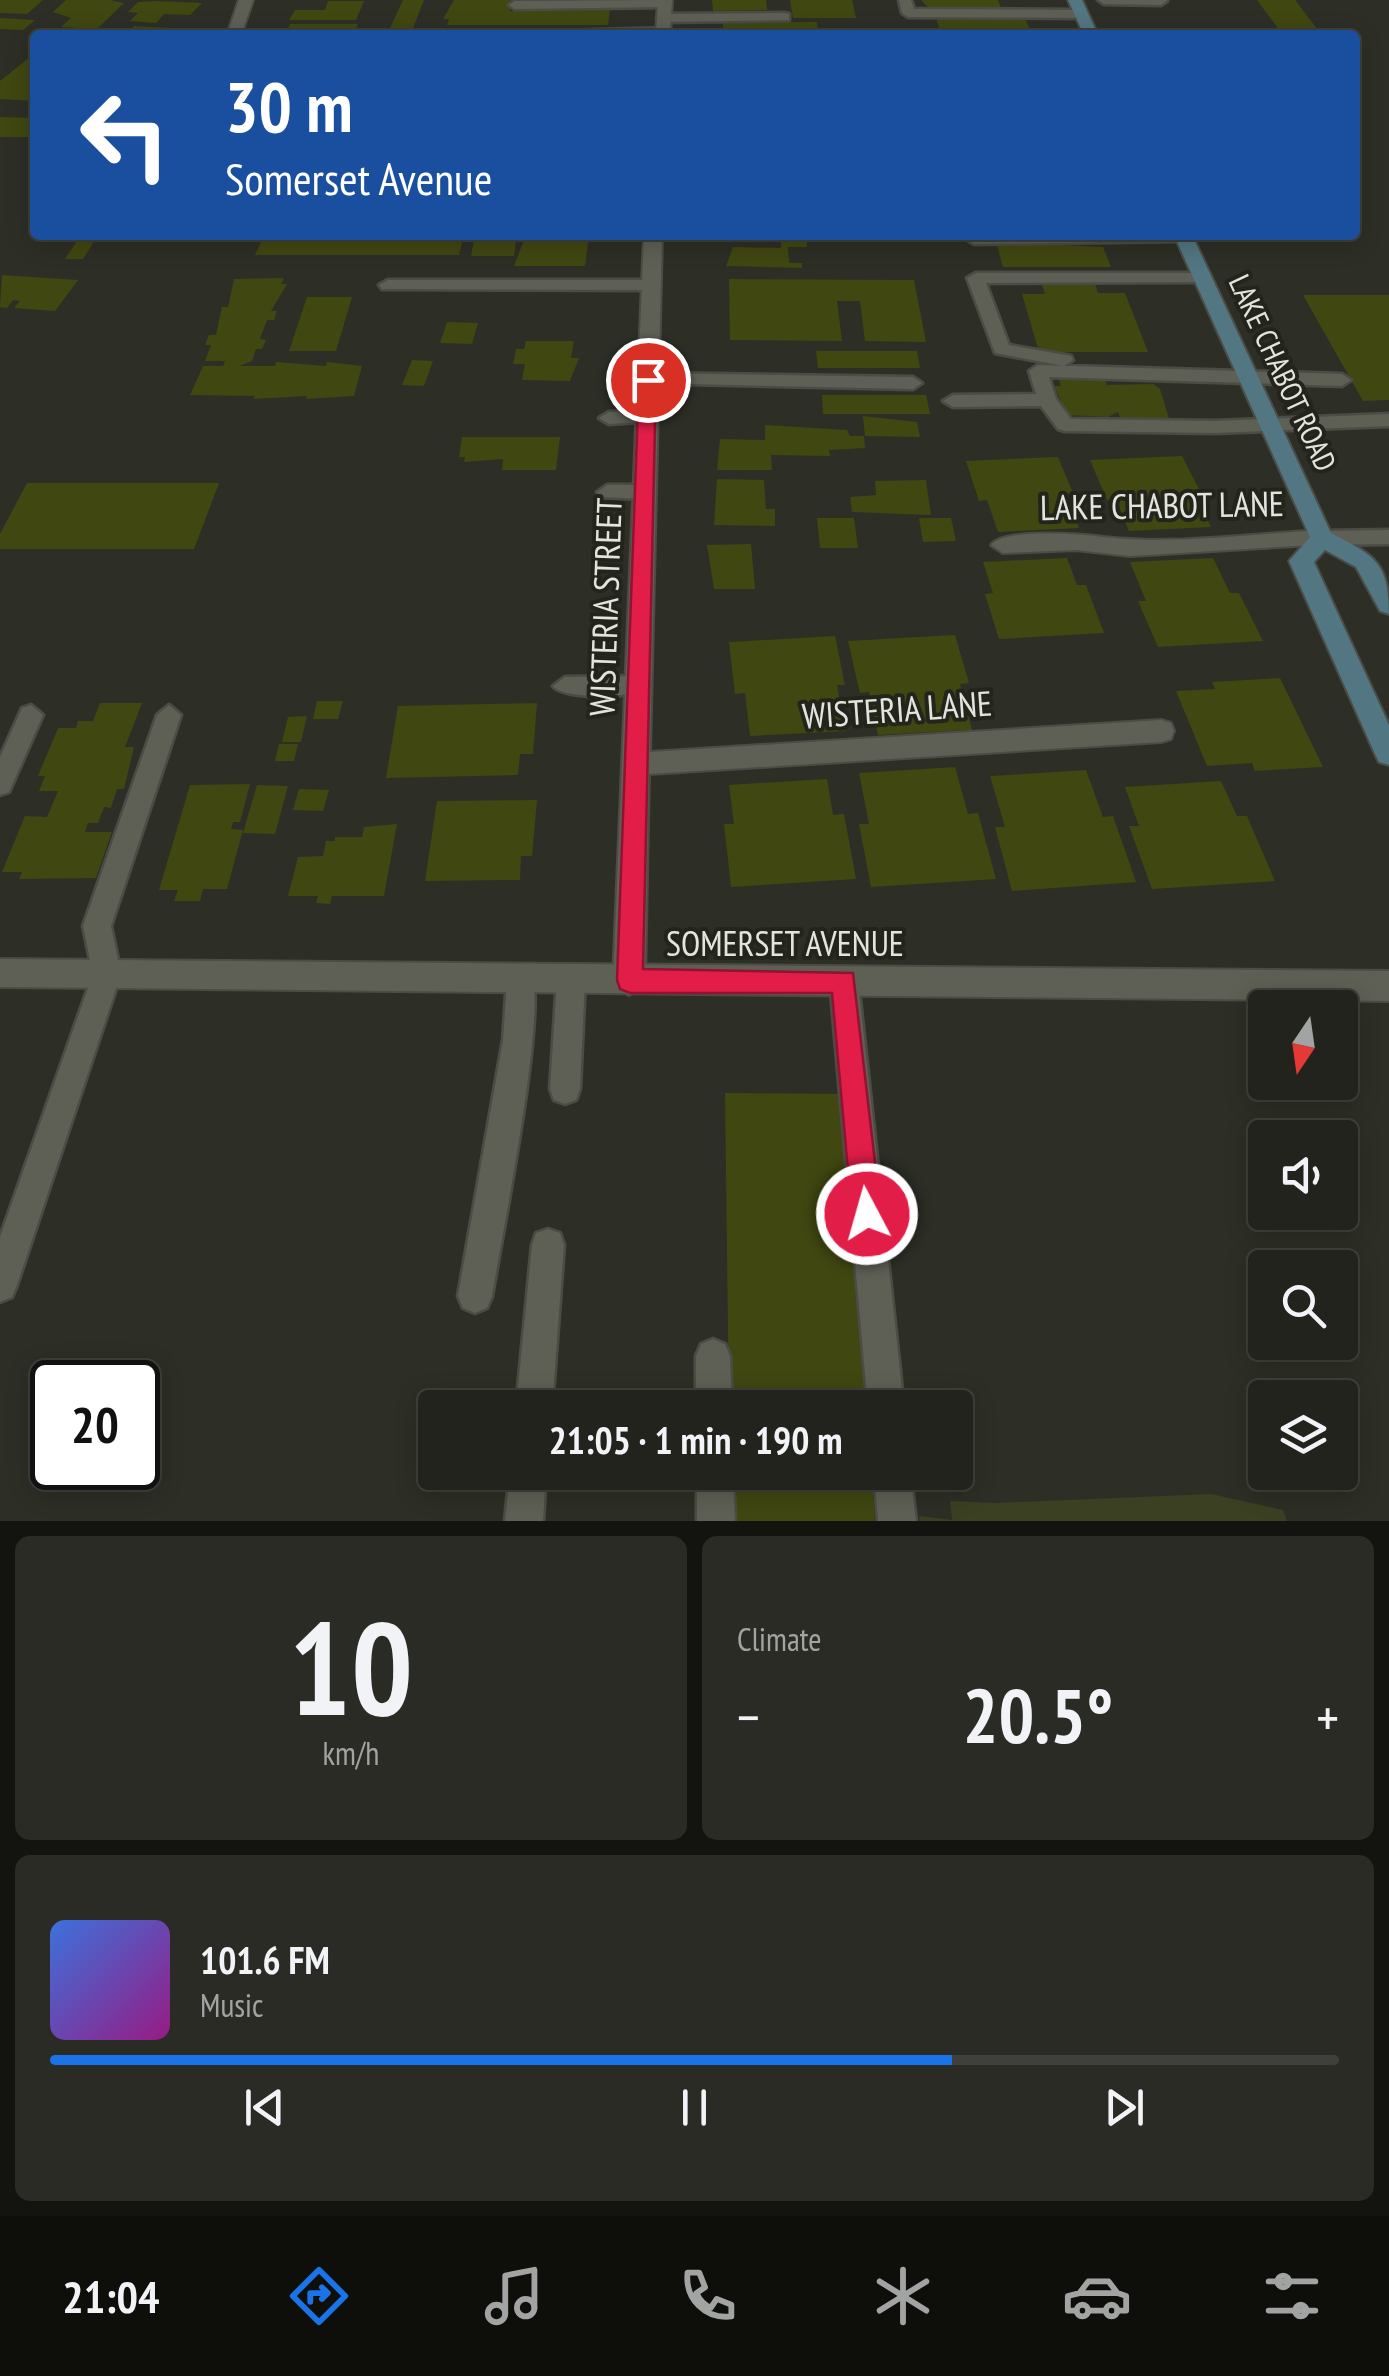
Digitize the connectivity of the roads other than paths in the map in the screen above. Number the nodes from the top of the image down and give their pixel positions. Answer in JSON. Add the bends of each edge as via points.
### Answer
{"nodes":[{"id":1,"x":246,"y":0,"type":"edge"},
{"id":2,"x":905,"y":0,"type":"edge"},
{"id":3,"x":1104,"y":0,"type":"edge"},
{"id":4,"x":1161,"y":1,"type":"edge"},
{"id":5,"x":515,"y":4,"type":"dead end"},
{"id":6,"x":1078,"y":7,"type":"edge"},
{"id":7,"x":784,"y":17,"type":"dead end"},
{"id":8,"x":664,"y":18,"type":"edge"},
{"id":9,"x":236,"y":30,"type":"edge"},
{"id":10,"x":592,"y":30,"type":"edge"},
{"id":11,"x":1089,"y":30,"type":"edge"},
{"id":12,"x":652,"y":240,"type":"edge"},
{"id":13,"x":1185,"y":240,"type":"edge"},
{"id":14,"x":1202,"y":278,"type":"junction"},
{"id":15,"x":388,"y":285,"type":"dead end"},
{"id":16,"x":650,"y":285,"type":"junction"},
{"id":17,"x":1245,"y":370,"type":"junction"},
{"id":18,"x":648,"y":380,"type":"junction"},
{"id":19,"x":1342,"y":380,"type":"dead end"},
{"id":20,"x":913,"y":383,"type":"dead end"},
{"id":21,"x":1047,"y":400,"type":"junction"},
{"id":22,"x":953,"y":401,"type":"dead end"},
{"id":23,"x":647,"y":417,"type":"junction"},
{"id":24,"x":609,"y":418,"type":"dead end"},
{"id":25,"x":1389,"y":420,"type":"edge"},
{"id":26,"x":1268,"y":422,"type":"junction"},
{"id":27,"x":607,"y":492,"type":"dead end"},
{"id":28,"x":644,"y":492,"type":"junction"},
{"id":29,"x":1389,"y":537,"type":"edge"},
{"id":30,"x":1322,"y":538,"type":"junction"},
{"id":31,"x":1003,"y":545,"type":"dead end"},
{"id":32,"x":1389,"y":605,"type":"edge"},
{"id":33,"x":640,"y":685,"type":"junction"},
{"id":34,"x":565,"y":686,"type":"dead end"},
{"id":35,"x":31,"y":715,"type":"dead end"},
{"id":36,"x":168,"y":715,"type":"dead end"},
{"id":37,"x":1162,"y":731,"type":"dead end"},
{"id":38,"x":1389,"y":754,"type":"edge"},
{"id":39,"x":637,"y":764,"type":"junction"},
{"id":40,"x":0,"y":785,"type":"edge"},
{"id":41,"x":0,"y":973,"type":"edge"},
{"id":42,"x":107,"y":974,"type":"junction"},
{"id":43,"x":521,"y":979,"type":"junction"},
{"id":44,"x":571,"y":980,"type":"junction"},
{"id":45,"x":630,"y":980,"type":"junction"},
{"id":46,"x":844,"y":982,"type":"junction"},
{"id":47,"x":1389,"y":986,"type":"edge"},
{"id":48,"x":565,"y":1089,"type":"dead end"},
{"id":49,"x":548,"y":1245,"type":"dead end"},
{"id":50,"x":0,"y":1285,"type":"edge"},
{"id":51,"x":475,"y":1296,"type":"dead end"},
{"id":52,"x":713,"y":1356,"type":"dead end"},
{"id":53,"x":536,"y":1390,"type":"edge"},
{"id":54,"x":714,"y":1390,"type":"edge"},
{"id":55,"x":884,"y":1390,"type":"edge"},
{"id":56,"x":527,"y":1490,"type":"edge"},
{"id":57,"x":715,"y":1490,"type":"edge"},
{"id":58,"x":893,"y":1490,"type":"edge"},
{"id":59,"x":524,"y":1521,"type":"edge"},
{"id":60,"x":716,"y":1521,"type":"edge"},
{"id":61,"x":896,"y":1521,"type":"edge"}],
"edges":[{"from":1,"to":9,"type":"street"},
{"from":2,"to":6,"type":"lane","via":[[908,13]]},
{"from":3,"to":4,"type":"lane"},
{"from":5,"to":8,"type":"lane"},
{"from":6,"to":11,"type":"main road"},
{"from":7,"to":8,"type":"lane"},
{"from":8,"to":10,"type":"lane"},
{"from":12,"to":16,"type":"street","name":"WISTERIA STREET"},
{"from":13,"to":14,"type":"main road","name":"LAKE CHABOT ROAD"},
{"from":14,"to":17,"type":"main road","name":"LAKE CHABOT ROAD"},
{"from":14,"to":17,"type":"lane","via":[[976,278],[1001,348],[1052,360]]},
{"from":15,"to":16,"type":"lane"},
{"from":16,"to":18,"type":"street","name":"WISTERIA STREET"},
{"from":17,"to":19,"type":"lane"},
{"from":17,"to":21,"type":"lane","via":[[1038,371]]},
{"from":17,"to":26,"type":"main road","name":"LAKE CHABOT ROAD"},
{"from":18,"to":20,"type":"lane"},
{"from":18,"to":23,"type":"street","name":"WISTERIA STREET"},
{"from":21,"to":22,"type":"lane"},
{"from":21,"to":26,"type":"lane","via":[[1065,424],[1215,428]]},
{"from":23,"to":24,"type":"lane"},
{"from":23,"to":28,"type":"street","name":"WISTERIA STREET"},
{"from":25,"to":26,"type":"lane"},
{"from":26,"to":30,"type":"main road","name":"LAKE CHABOT ROAD"},
{"from":27,"to":28,"type":"lane"},
{"from":28,"to":33,"type":"street","name":"WISTERIA STREET"},
{"from":29,"to":30,"type":"lane"},
{"from":30,"to":31,"type":"street","name":"LAKE CHABOT LANE","via":[[1130,548]]},
{"from":30,"to":32,"type":"main road","via":[[1365,562]]},
{"from":30,"to":38,"type":"main road","via":[[1301,562]]},
{"from":33,"to":34,"type":"lane"},
{"from":33,"to":39,"type":"street","name":"WISTERIA STREET"},
{"from":35,"to":40,"type":"lane"},
{"from":36,"to":42,"type":"lane","via":[[97,926]]},
{"from":37,"to":39,"type":"street","name":"WISTERIA LANE"},
{"from":39,"to":45,"type":"street","name":"WISTERIA STREET"},
{"from":41,"to":42,"type":"street","name":"SOMERSET AVENUE"},
{"from":42,"to":43,"type":"street","name":"SOMERSET AVENUE"},
{"from":42,"to":50,"type":"lane"},
{"from":43,"to":44,"type":"street","name":"SOMERSET AVENUE"},
{"from":43,"to":51,"type":"lane","via":[[518,1040]]},
{"from":44,"to":45,"type":"street","name":"SOMERSET AVENUE"},
{"from":44,"to":48,"type":"lane"},
{"from":45,"to":46,"type":"street","name":"SOMERSET AVENUE"},
{"from":46,"to":47,"type":"street","name":"SOMERSET AVENUE"},
{"from":46,"to":55,"type":"lane"},
{"from":49,"to":53,"type":"lane"},
{"from":52,"to":54,"type":"lane"},
{"from":56,"to":59,"type":"lane"},
{"from":57,"to":60,"type":"lane"},
{"from":58,"to":61,"type":"lane"}]}
